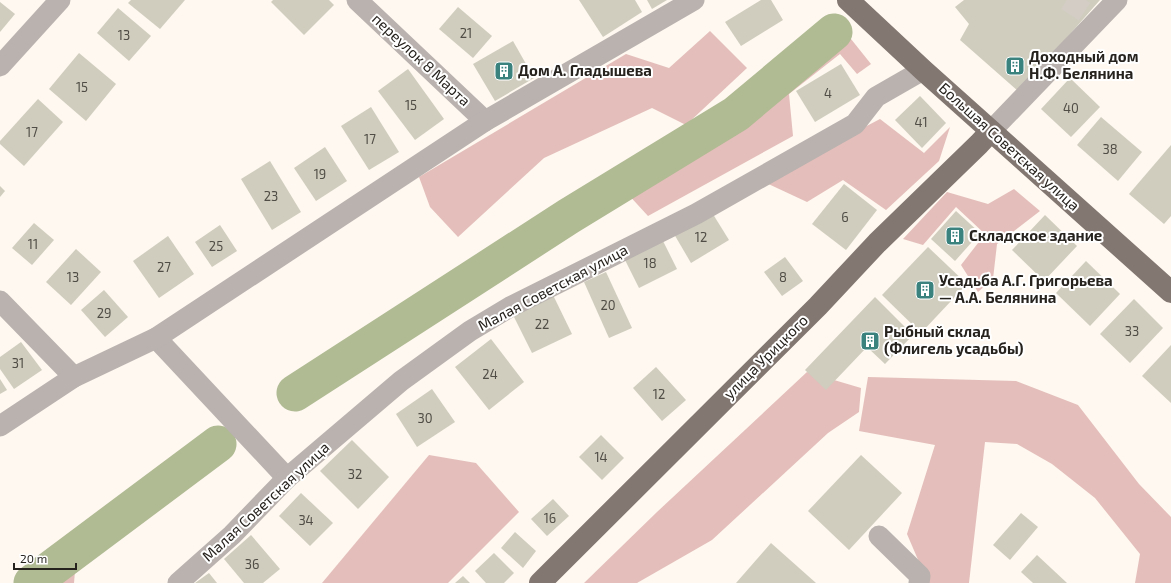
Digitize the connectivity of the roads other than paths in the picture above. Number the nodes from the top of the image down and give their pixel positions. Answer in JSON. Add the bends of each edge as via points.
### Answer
{"nodes":[{"id":1,"x":60,"y":0,"type":"edge"},
{"id":2,"x":357,"y":0,"type":"edge"},
{"id":3,"x":694,"y":0,"type":"edge"},
{"id":4,"x":848,"y":0,"type":"edge"},
{"id":5,"x":1117,"y":0,"type":"edge"},
{"id":6,"x":0,"y":66,"type":"edge"},
{"id":7,"x":923,"y":70,"type":"junction"},
{"id":8,"x":485,"y":121,"type":"junction"},
{"id":9,"x":991,"y":131,"type":"junction"},
{"id":10,"x":1171,"y":292,"type":"edge"},
{"id":11,"x":0,"y":301,"type":"edge"},
{"id":12,"x":156,"y":338,"type":"junction"},
{"id":13,"x":74,"y":377,"type":"junction"},
{"id":14,"x":0,"y":426,"type":"edge"},
{"id":15,"x":287,"y":478,"type":"junction"},
{"id":16,"x":879,"y":536,"type":"dead end"},
{"id":17,"x":178,"y":583,"type":"edge"},
{"id":18,"x":540,"y":583,"type":"edge"},
{"id":19,"x":919,"y":583,"type":"edge"}],
"edges":[{"from":1,"to":6,"type":"street"},
{"from":2,"to":8,"type":"street","name":"переулок 8 Марта"},
{"from":3,"to":8,"type":"street"},
{"from":4,"to":7,"type":"main road","name":"Большая Советская улица"},
{"from":5,"to":9,"type":"street","via":[[1092,18]]},
{"from":7,"to":9,"type":"main road","name":"Большая Советская улица"},
{"from":7,"to":15,"type":"street","name":"Малая Советская улица","via":[[876,97],[855,124],[696,214],[510,307],[470,331],[401,381]]},
{"from":8,"to":12,"type":"street"},
{"from":9,"to":10,"type":"main road","name":"Большая Советская улица"},
{"from":9,"to":18,"type":"main road","name":"улица Урицкого"},
{"from":11,"to":13,"type":"street"},
{"from":12,"to":13,"type":"street"},
{"from":12,"to":15,"type":"street"},
{"from":13,"to":14,"type":"street"},
{"from":15,"to":17,"type":"street","name":"Малая Советская улица","via":[[232,535]]},
{"from":16,"to":19,"type":"street","via":[[920,576]]}]}
